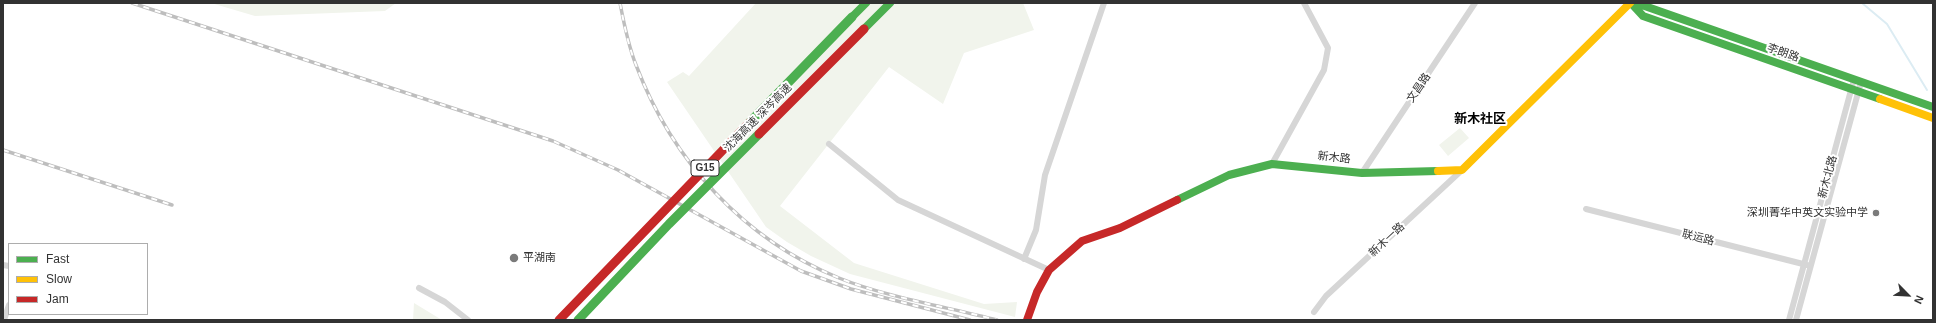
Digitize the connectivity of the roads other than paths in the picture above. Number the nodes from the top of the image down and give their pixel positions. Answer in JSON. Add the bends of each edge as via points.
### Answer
{"nodes":[{"id":1,"x":866,"y":3,"type":"edge"},
{"id":2,"x":890,"y":3,"type":"edge"},
{"id":3,"x":1104,"y":3,"type":"edge"},
{"id":4,"x":1304,"y":3,"type":"edge"},
{"id":5,"x":1475,"y":3,"type":"edge"},
{"id":6,"x":1630,"y":3,"type":"edge"},
{"id":7,"x":1636,"y":3,"type":"edge"},
{"id":8,"x":1656,"y":3,"type":"edge"},
{"id":9,"x":1663,"y":11,"type":"junction"},
{"id":10,"x":1858,"y":81,"type":"junction"},
{"id":11,"x":1855,"y":91,"type":"junction"},
{"id":12,"x":1933,"y":107,"type":"edge"},
{"id":13,"x":1933,"y":118,"type":"edge"},
{"id":14,"x":829,"y":144,"type":"dead end"},
{"id":15,"x":1272,"y":164,"type":"junction"},
{"id":16,"x":1462,"y":170,"type":"junction"},
{"id":17,"x":1362,"y":173,"type":"junction"},
{"id":18,"x":1586,"y":209,"type":"dead end"},
{"id":19,"x":1024,"y":259,"type":"junction"},
{"id":20,"x":1807,"y":265,"type":"junction"},
{"id":21,"x":1049,"y":270,"type":"junction"},
{"id":22,"x":419,"y":288,"type":"dead end"},
{"id":23,"x":8,"y":308,"type":"edge"},
{"id":24,"x":1314,"y":312,"type":"dead end"},
{"id":25,"x":4,"y":320,"type":"edge"},
{"id":26,"x":468,"y":320,"type":"edge"},
{"id":27,"x":559,"y":320,"type":"edge"},
{"id":28,"x":578,"y":320,"type":"edge"},
{"id":29,"x":1027,"y":320,"type":"edge"},
{"id":30,"x":1789,"y":320,"type":"edge"},
{"id":31,"x":1796,"y":320,"type":"edge"}],
"edges":[{"from":1,"to":27,"type":"main road","name":"沈海高速 深岑高速","number":"G15","bridge":true},
{"from":2,"to":28,"type":"main road","name":"沈海高速 深岑高速","number":"G15","bridge":true,"via":[[674,219]]},
{"from":3,"to":19,"type":"street","via":[[1045,176],[1036,230]]},
{"from":4,"to":15,"type":"street","via":[[1328,48],[1326,63]]},
{"from":5,"to":17,"type":"street","name":"文昌路"},
{"from":6,"to":11,"type":"main road","name":"李朗路","via":[[1643,16]]},
{"from":6,"to":16,"type":"main road"},
{"from":7,"to":9,"type":"main road","name":"李朗路"},
{"from":8,"to":9,"type":"main road"},
{"from":9,"to":10,"type":"main road","name":"李朗路"},
{"from":10,"to":11,"type":"street","name":"新木北路"},
{"from":10,"to":12,"type":"main road","name":"李朗路"},
{"from":11,"to":13,"type":"main road","name":"李朗路"},
{"from":11,"to":20,"type":"street","name":"新木北路"},
{"from":14,"to":19,"type":"street","via":[[898,200]]},
{"from":15,"to":17,"type":"main road","name":"新木路"},
{"from":15,"to":21,"type":"main road","name":"新木路","via":[[1229,175],[1120,228],[1082,241]]},
{"from":16,"to":17,"type":"main road","name":"新木路"},
{"from":16,"to":24,"type":"street","name":"新木一路","via":[[1326,296]]},
{"from":18,"to":20,"type":"street","name":"联运路"},
{"from":19,"to":21,"type":"street"},
{"from":20,"to":30,"type":"street","name":"新木北路"},
{"from":20,"to":31,"type":"street","name":"新木北路"},
{"from":21,"to":29,"type":"main road","name":"新木路","via":[[1037,292]]},
{"from":22,"to":26,"type":"street","via":[[445,302]]},
{"from":23,"to":25,"type":"street"}]}
